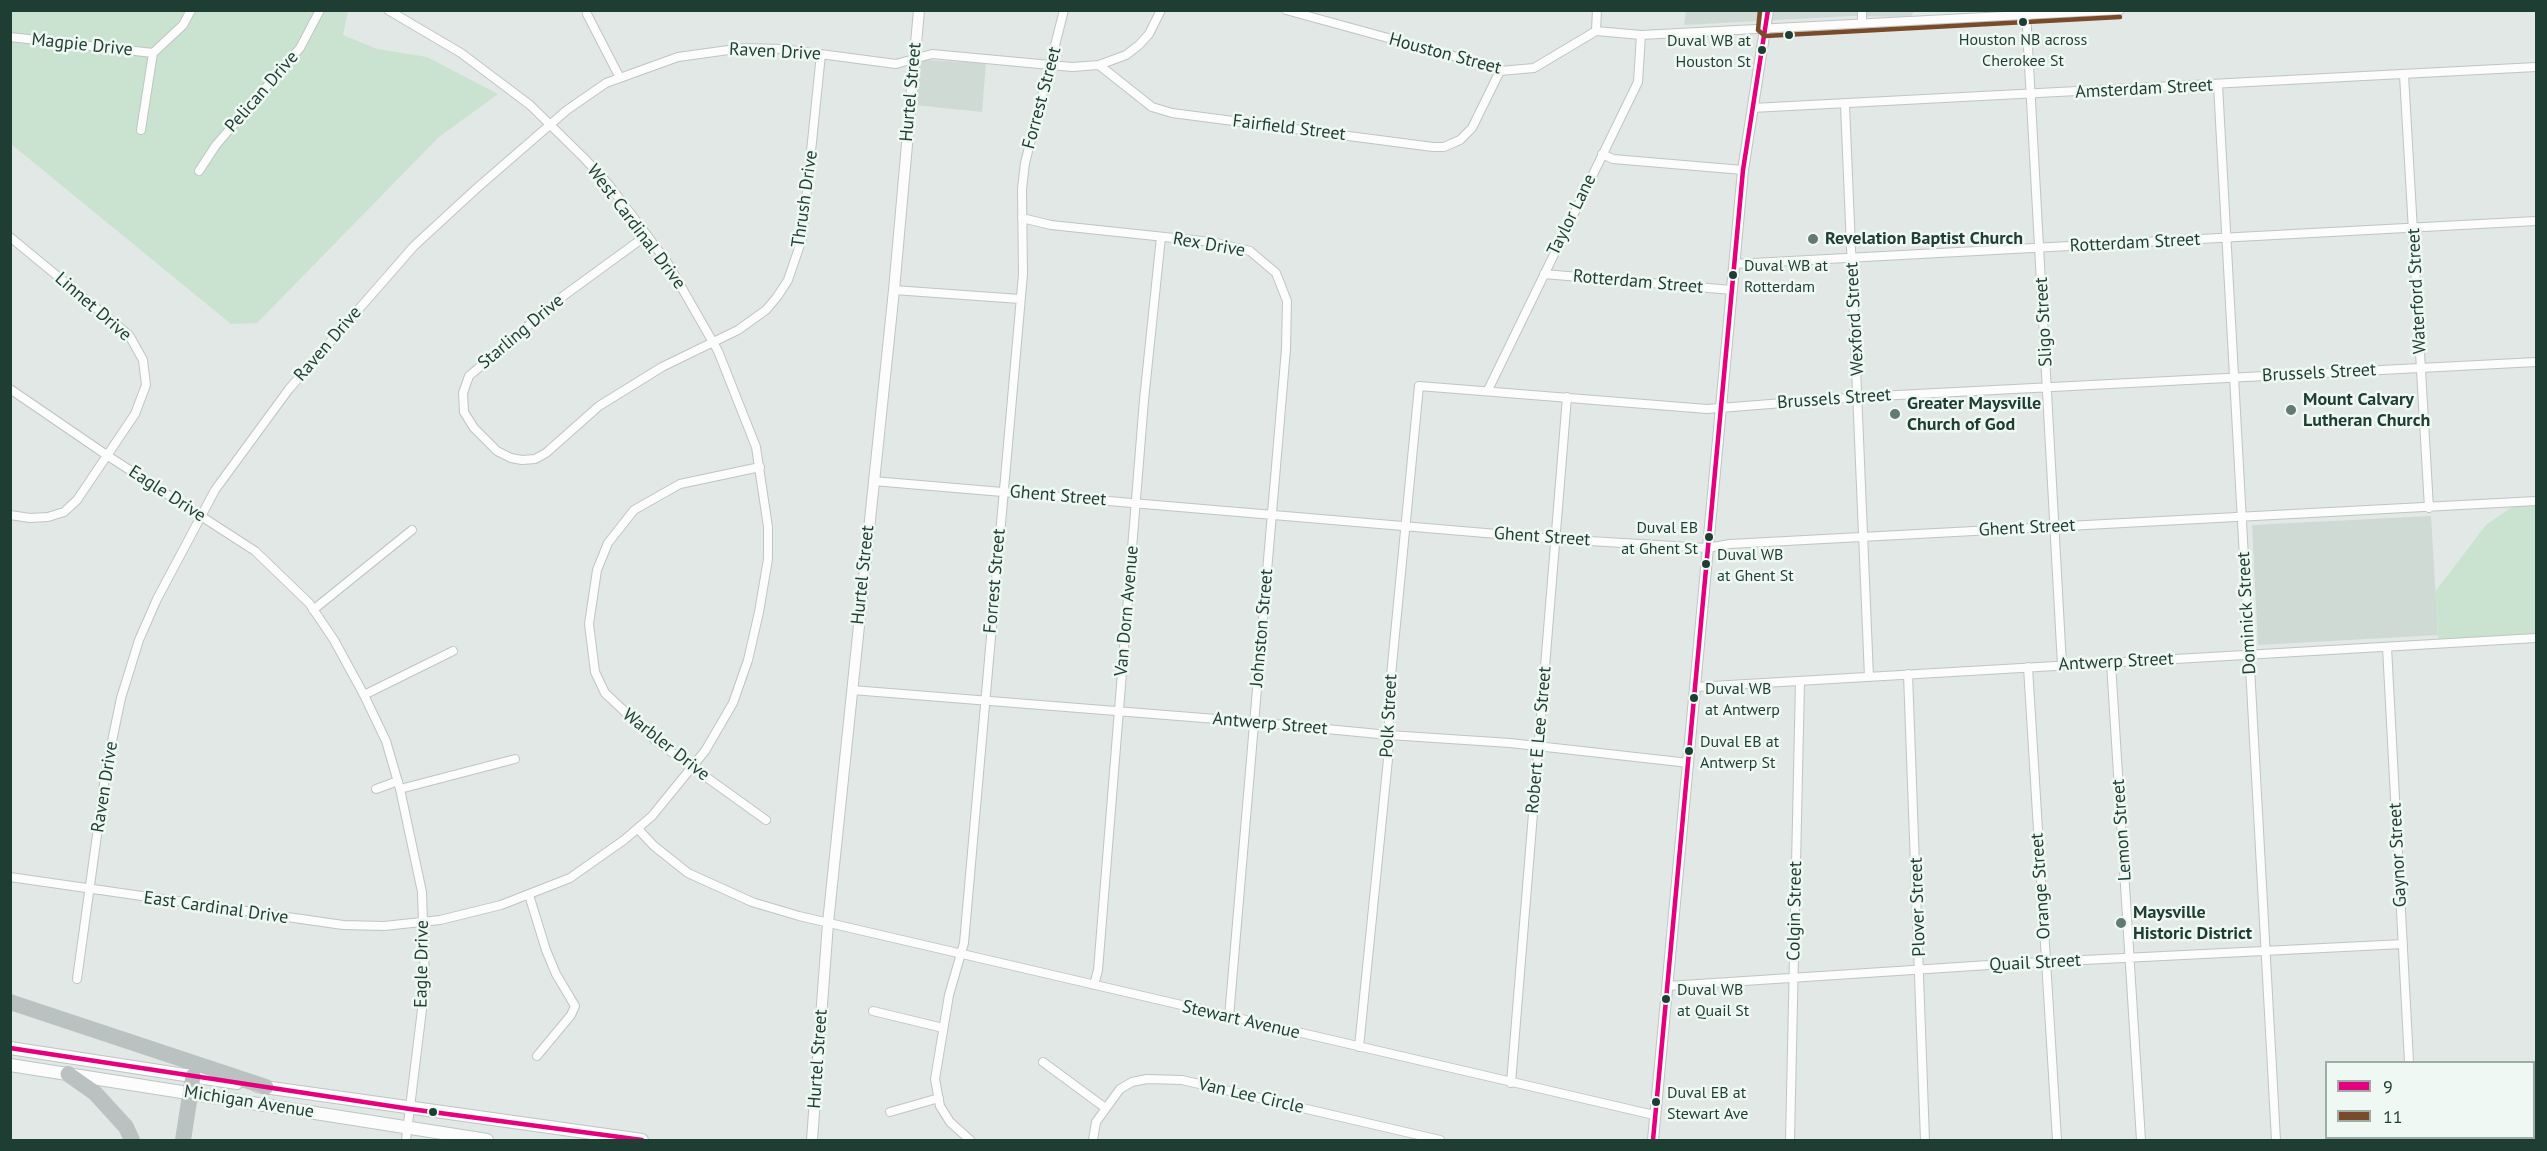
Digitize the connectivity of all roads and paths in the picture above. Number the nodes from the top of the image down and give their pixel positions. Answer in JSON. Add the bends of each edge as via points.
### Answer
{"nodes":[{"id":1,"x":191,"y":10,"type":"edge"},
{"id":2,"x":320,"y":10,"type":"edge"},
{"id":3,"x":388,"y":10,"type":"edge"},
{"id":4,"x":919,"y":10,"type":"edge"},
{"id":5,"x":1064,"y":10,"type":"edge"},
{"id":6,"x":1161,"y":10,"type":"edge"},
{"id":7,"x":1286,"y":10,"type":"edge"},
{"id":8,"x":1597,"y":10,"type":"edge"},
{"id":9,"x":1768,"y":10,"type":"edge"},
{"id":10,"x":1862,"y":10,"type":"edge"},
{"id":11,"x":2120,"y":10,"type":"edge"},
{"id":12,"x":2026,"y":13,"type":"edge"},
{"id":13,"x":588,"y":14,"type":"dead end"},
{"id":14,"x":1862,"y":23,"type":"junction"},
{"id":15,"x":1765,"y":29,"type":"junction"},
{"id":16,"x":1596,"y":31,"type":"junction"},
{"id":17,"x":1641,"y":35,"type":"junction"},
{"id":18,"x":10,"y":37,"type":"edge"},
{"id":19,"x":153,"y":53,"type":"junction"},
{"id":20,"x":821,"y":54,"type":"junction"},
{"id":21,"x":914,"y":59,"type":"junction"},
{"id":22,"x":1052,"y":64,"type":"junction"},
{"id":23,"x":1099,"y":65,"type":"junction"},
{"id":24,"x":2536,"y":67,"type":"edge"},
{"id":25,"x":1500,"y":71,"type":"junction"},
{"id":26,"x":2404,"y":75,"type":"junction"},
{"id":27,"x":620,"y":78,"type":"junction"},
{"id":28,"x":2218,"y":86,"type":"junction"},
{"id":29,"x":2031,"y":94,"type":"junction"},
{"id":30,"x":1845,"y":105,"type":"junction"},
{"id":31,"x":1752,"y":108,"type":"junction"},
{"id":32,"x":550,"y":125,"type":"junction"},
{"id":33,"x":141,"y":130,"type":"dead end"},
{"id":34,"x":1602,"y":154,"type":"junction"},
{"id":35,"x":1743,"y":170,"type":"junction"},
{"id":36,"x":200,"y":171,"type":"dead end"},
{"id":37,"x":1022,"y":218,"type":"junction"},
{"id":38,"x":2536,"y":221,"type":"edge"},
{"id":39,"x":2413,"y":228,"type":"junction"},
{"id":40,"x":646,"y":235,"type":"junction"},
{"id":41,"x":10,"y":237,"type":"edge"},
{"id":42,"x":1161,"y":237,"type":"junction"},
{"id":43,"x":2226,"y":238,"type":"junction"},
{"id":44,"x":2041,"y":248,"type":"junction"},
{"id":45,"x":1852,"y":259,"type":"junction"},
{"id":46,"x":1734,"y":264,"type":"junction"},
{"id":47,"x":1544,"y":274,"type":"junction"},
{"id":48,"x":894,"y":290,"type":"junction"},
{"id":49,"x":1732,"y":290,"type":"junction"},
{"id":50,"x":1020,"y":299,"type":"junction"},
{"id":51,"x":713,"y":342,"type":"junction"},
{"id":52,"x":2536,"y":362,"type":"edge"},
{"id":53,"x":2421,"y":368,"type":"junction"},
{"id":54,"x":2233,"y":377,"type":"junction"},
{"id":55,"x":1420,"y":386,"type":"joint"},
{"id":56,"x":2047,"y":387,"type":"junction"},
{"id":57,"x":10,"y":389,"type":"edge"},
{"id":58,"x":1488,"y":390,"type":"junction"},
{"id":59,"x":1567,"y":397,"type":"junction"},
{"id":60,"x":1859,"y":397,"type":"junction"},
{"id":61,"x":1721,"y":406,"type":"junction"},
{"id":62,"x":1280,"y":420,"type":"joint"},
{"id":63,"x":108,"y":456,"type":"junction"},
{"id":64,"x":760,"y":467,"type":"junction"},
{"id":65,"x":873,"y":481,"type":"junction"},
{"id":66,"x":1003,"y":492,"type":"junction"},
{"id":67,"x":2536,"y":501,"type":"edge"},
{"id":68,"x":1136,"y":503,"type":"junction"},
{"id":69,"x":2429,"y":508,"type":"junction"},
{"id":70,"x":1272,"y":514,"type":"junction"},
{"id":71,"x":10,"y":515,"type":"edge"},
{"id":72,"x":201,"y":517,"type":"junction"},
{"id":73,"x":2241,"y":517,"type":"junction"},
{"id":74,"x":1405,"y":526,"type":"junction"},
{"id":75,"x":2054,"y":527,"type":"junction"},
{"id":76,"x":412,"y":530,"type":"dead end"},
{"id":77,"x":1864,"y":537,"type":"junction"},
{"id":78,"x":1556,"y":539,"type":"junction"},
{"id":79,"x":1707,"y":548,"type":"junction"},
{"id":80,"x":313,"y":610,"type":"junction"},
{"id":81,"x":2536,"y":638,"type":"edge"},
{"id":82,"x":2387,"y":647,"type":"junction"},
{"id":83,"x":453,"y":651,"type":"dead end"},
{"id":84,"x":2249,"y":654,"type":"junction"},
{"id":85,"x":2111,"y":663,"type":"junction"},
{"id":86,"x":2062,"y":665,"type":"junction"},
{"id":87,"x":2028,"y":668,"type":"junction"},
{"id":88,"x":1908,"y":674,"type":"junction"},
{"id":89,"x":1869,"y":677,"type":"junction"},
{"id":90,"x":1800,"y":681,"type":"junction"},
{"id":91,"x":1695,"y":687,"type":"junction"},
{"id":92,"x":852,"y":690,"type":"junction"},
{"id":93,"x":364,"y":695,"type":"junction"},
{"id":94,"x":985,"y":701,"type":"junction"},
{"id":95,"x":1119,"y":712,"type":"junction"},
{"id":96,"x":1254,"y":722,"type":"junction"},
{"id":97,"x":1389,"y":735,"type":"junction"},
{"id":98,"x":1539,"y":746,"type":"junction"},
{"id":99,"x":515,"y":759,"type":"dead end"},
{"id":100,"x":1689,"y":763,"type":"junction"},
{"id":101,"x":692,"y":767,"type":"junction"},
{"id":102,"x":399,"y":785,"type":"junction"},
{"id":103,"x":376,"y":789,"type":"dead end"},
{"id":104,"x":766,"y":820,"type":"dead end"},
{"id":105,"x":638,"y":829,"type":"junction"},
{"id":106,"x":10,"y":877,"type":"edge"},
{"id":107,"x":90,"y":889,"type":"junction"},
{"id":108,"x":529,"y":895,"type":"junction"},
{"id":109,"x":423,"y":922,"type":"junction"},
{"id":110,"x":828,"y":923,"type":"junction"},
{"id":111,"x":2403,"y":944,"type":"junction"},
{"id":112,"x":2266,"y":950,"type":"junction"},
{"id":113,"x":961,"y":954,"type":"junction"},
{"id":114,"x":2130,"y":957,"type":"junction"},
{"id":115,"x":2046,"y":962,"type":"junction"},
{"id":116,"x":1920,"y":970,"type":"junction"},
{"id":117,"x":77,"y":979,"type":"dead end"},
{"id":118,"x":1793,"y":979,"type":"junction"},
{"id":119,"x":1094,"y":985,"type":"junction"},
{"id":120,"x":1668,"y":986,"type":"junction"},
{"id":121,"x":10,"y":1002,"type":"edge"},
{"id":122,"x":873,"y":1011,"type":"dead end"},
{"id":123,"x":1229,"y":1017,"type":"junction"},
{"id":124,"x":943,"y":1028,"type":"junction"},
{"id":125,"x":1359,"y":1047,"type":"junction"},
{"id":126,"x":10,"y":1048,"type":"edge"},
{"id":127,"x":537,"y":1056,"type":"dead end"},
{"id":128,"x":2409,"y":1061,"type":"edge"},
{"id":129,"x":1043,"y":1062,"type":"dead end"},
{"id":130,"x":10,"y":1065,"type":"edge"},
{"id":131,"x":68,"y":1074,"type":"junction"},
{"id":132,"x":193,"y":1076,"type":"junction"},
{"id":133,"x":1511,"y":1083,"type":"junction"},
{"id":134,"x":266,"y":1087,"type":"junction"},
{"id":135,"x":190,"y":1093,"type":"junction"},
{"id":136,"x":939,"y":1098,"type":"junction"},
{"id":137,"x":1104,"y":1107,"type":"junction"},
{"id":138,"x":410,"y":1109,"type":"junction"},
{"id":139,"x":890,"y":1112,"type":"dead end"},
{"id":140,"x":1654,"y":1115,"type":"junction"},
{"id":141,"x":407,"y":1134,"type":"edge"},
{"id":142,"x":132,"y":1140,"type":"edge"},
{"id":143,"x":183,"y":1140,"type":"edge"},
{"id":144,"x":487,"y":1140,"type":"edge"},
{"id":145,"x":642,"y":1140,"type":"edge"},
{"id":146,"x":812,"y":1140,"type":"edge"},
{"id":147,"x":970,"y":1140,"type":"edge"},
{"id":148,"x":1093,"y":1140,"type":"edge"},
{"id":149,"x":1440,"y":1140,"type":"edge"},
{"id":150,"x":1651,"y":1140,"type":"edge"},
{"id":151,"x":1790,"y":1140,"type":"edge"},
{"id":152,"x":1925,"y":1140,"type":"edge"},
{"id":153,"x":2057,"y":1140,"type":"edge"},
{"id":154,"x":2141,"y":1140,"type":"edge"},
{"id":155,"x":2276,"y":1140,"type":"edge"}],
"edges":[{"from":1,"to":19,"type":"street","name":"Magpie Drive","via":[[183,25]]},
{"from":2,"to":36,"type":"street","name":"Pelican Drive","via":[[300,48],[216,145]]},
{"from":3,"to":32,"type":"street","name":"West Cardinal Drive","via":[[461,53]]},
{"from":4,"to":21,"type":"street","name":"Hurtel Street"},
{"from":5,"to":22,"type":"street","name":"Forrest Street"},
{"from":6,"to":23,"type":"street","via":[[1139,45],[1126,55]]},
{"from":7,"to":25,"type":"street","name":"Houston Street"},
{"from":8,"to":16,"type":"street"},
{"from":9,"to":15,"type":"street"},
{"from":10,"to":14,"type":"street"},
{"from":11,"to":12,"type":"street"},
{"from":12,"to":14,"type":"street"},
{"from":12,"to":29,"type":"street","name":"Sligo Street"},
{"from":13,"to":27,"type":"street"},
{"from":14,"to":15,"type":"street"},
{"from":15,"to":17,"type":"street"},
{"from":15,"to":31,"type":"street"},
{"from":16,"to":17,"type":"street"},
{"from":16,"to":25,"type":"street","name":"Houston Street","via":[[1534,68]]},
{"from":17,"to":34,"type":"street","name":"Taylor Lane","via":[[1638,82]]},
{"from":18,"to":19,"type":"street","name":"Magpie Drive"},
{"from":19,"to":33,"type":"street","name":"Magpie Drive"},
{"from":20,"to":21,"type":"street","name":"Raven Drive","via":[[896,64]]},
{"from":20,"to":27,"type":"street","name":"Raven Drive","via":[[716,49],[678,57]]},
{"from":20,"to":51,"type":"street","name":"Thrush Drive","via":[[806,213],[796,260],[788,280],[766,310]]},
{"from":21,"to":22,"type":"street","via":[[932,54]]},
{"from":21,"to":48,"type":"street","name":"Hurtel Street"},
{"from":22,"to":23,"type":"street"},
{"from":22,"to":37,"type":"street","name":"Forrest Street","via":[[1025,163]]},
{"from":23,"to":25,"type":"street","name":"Fairfield Street","via":[[1152,107],[1172,113],[1433,147],[1460,140],[1472,128]]},
{"from":24,"to":26,"type":"street","name":"Amsterdam Street"},
{"from":26,"to":28,"type":"street","name":"Amsterdam Street"},
{"from":26,"to":39,"type":"street","name":"Waterford Street"},
{"from":27,"to":32,"type":"street","name":"Raven Drive","via":[[606,83]]},
{"from":28,"to":29,"type":"street","name":"Amsterdam Street"},
{"from":28,"to":43,"type":"street","name":"Dominick Street"},
{"from":29,"to":30,"type":"street","name":"Amsterdam Street"},
{"from":29,"to":44,"type":"street","name":"Sligo Street"},
{"from":30,"to":31,"type":"street","name":"Amsterdam Street"},
{"from":30,"to":45,"type":"street","name":"Wexford Street"},
{"from":31,"to":35,"type":"street"},
{"from":32,"to":40,"type":"street","name":"West Cardinal Drive","via":[[609,185]]},
{"from":32,"to":72,"type":"street","name":"Raven Drive","via":[[406,254],[289,389],[215,490]]},
{"from":34,"to":35,"type":"street","via":[[1613,159]]},
{"from":34,"to":47,"type":"street","name":"Taylor Lane"},
{"from":35,"to":46,"type":"street"},
{"from":37,"to":42,"type":"street","name":"Rex Drive","via":[[1051,225]]},
{"from":37,"to":50,"type":"street","name":"Forrest Street"},
{"from":38,"to":39,"type":"street","name":"Rotterdam Street"},
{"from":39,"to":43,"type":"street","name":"Rotterdam Street"},
{"from":39,"to":53,"type":"street","name":"Waterford Street"},
{"from":40,"to":51,"type":"street","name":"West Cardinal Drive","via":[[667,262]]},
{"from":40,"to":51,"type":"street","name":"Starling Drive","via":[[562,297],[469,376],[463,393],[464,412],[474,428],[496,451],[511,459],[536,459],[609,400],[662,367]]},
{"from":41,"to":63,"type":"street","name":"Linnet Drive","via":[[101,310],[136,344],[146,385],[138,407]]},
{"from":42,"to":62,"type":"street","name":"Rex Drive","via":[[1250,251],[1276,273],[1287,301],[1288,318]]},
{"from":42,"to":68,"type":"street","name":"Van Dorn Avenue"},
{"from":43,"to":44,"type":"street","name":"Rotterdam Street"},
{"from":43,"to":54,"type":"street","name":"Dominick Street"},
{"from":44,"to":45,"type":"street","name":"Rotterdam Street"},
{"from":44,"to":56,"type":"street","name":"Sligo Street"},
{"from":45,"to":46,"type":"street","name":"Rotterdam Street"},
{"from":45,"to":60,"type":"street","name":"Wexford Street"},
{"from":46,"to":49,"type":"street"},
{"from":47,"to":49,"type":"street","name":"Rotterdam Street"},
{"from":47,"to":58,"type":"street","name":"Taylor Lane"},
{"from":48,"to":50,"type":"street"},
{"from":48,"to":65,"type":"street","name":"Hurtel Street"},
{"from":49,"to":61,"type":"street"},
{"from":50,"to":66,"type":"street","name":"Forrest Street"},
{"from":51,"to":64,"type":"street","name":"West Cardinal Drive","via":[[756,447]]},
{"from":52,"to":53,"type":"street","name":"Brussels Street"},
{"from":53,"to":54,"type":"street","name":"Brussels Street"},
{"from":53,"to":69,"type":"street","name":"Waterford Street"},
{"from":54,"to":56,"type":"street","name":"Brussels Street"},
{"from":54,"to":73,"type":"street","name":"Dominick Street"},
{"from":55,"to":58,"type":"street","name":"Brussels Street"},
{"from":55,"to":74,"type":"street","name":"Polk Street"},
{"from":56,"to":60,"type":"street","name":"Brussels Street"},
{"from":56,"to":75,"type":"street","name":"Sligo Street"},
{"from":57,"to":63,"type":"street","name":"Eagle Drive"},
{"from":58,"to":59,"type":"street","name":"Brussels Street"},
{"from":59,"to":61,"type":"street","name":"Brussels Street","via":[[1707,409]]},
{"from":59,"to":78,"type":"street","name":"Robert E Lee Street"},
{"from":60,"to":61,"type":"street","name":"Brussels Street"},
{"from":60,"to":77,"type":"street","name":"Wexford Street"},
{"from":61,"to":79,"type":"street"},
{"from":62,"to":70,"type":"street","name":"Johnston Street"},
{"from":63,"to":71,"type":"street","name":"Linnet Drive","via":[[64,512],[48,517]]},
{"from":63,"to":72,"type":"street","name":"Eagle Drive"},
{"from":64,"to":101,"type":"street","name":"West Cardinal Drive","via":[[768,559],[759,612],[733,703]]},
{"from":64,"to":101,"type":"street","name":"Warbler Drive","via":[[680,484],[654,496],[620,525],[597,570],[589,624],[595,672],[605,693],[656,741]]},
{"from":65,"to":66,"type":"street","name":"Ghent Street"},
{"from":65,"to":92,"type":"street","name":"Hurtel Street"},
{"from":66,"to":68,"type":"street","name":"Ghent Street"},
{"from":66,"to":94,"type":"street","name":"Forrest Street"},
{"from":67,"to":69,"type":"street","name":"Ghent Street"},
{"from":68,"to":70,"type":"street","name":"Ghent Street"},
{"from":68,"to":95,"type":"street","name":"Van Dorn Avenue"},
{"from":69,"to":73,"type":"street","name":"Ghent Street"},
{"from":70,"to":74,"type":"street","name":"Ghent Street"},
{"from":70,"to":96,"type":"street","name":"Johnston Street"},
{"from":72,"to":80,"type":"street","name":"Eagle Drive","via":[[255,551]]},
{"from":72,"to":107,"type":"street","name":"Raven Drive","via":[[139,640],[124,688],[106,770]]},
{"from":73,"to":75,"type":"street","name":"Ghent Street"},
{"from":73,"to":84,"type":"street","name":"Dominick Street"},
{"from":74,"to":78,"type":"street","name":"Ghent Street"},
{"from":74,"to":97,"type":"street","name":"Polk Street"},
{"from":75,"to":77,"type":"street","name":"Ghent Street"},
{"from":75,"to":86,"type":"street","name":"Sligo Street"},
{"from":76,"to":80,"type":"street"},
{"from":77,"to":79,"type":"street","name":"Ghent Street"},
{"from":77,"to":89,"type":"street","name":"Wexford Street"},
{"from":78,"to":79,"type":"street","name":"Ghent Street"},
{"from":78,"to":98,"type":"street","name":"Robert E Lee Street"},
{"from":79,"to":91,"type":"street"},
{"from":80,"to":93,"type":"street","name":"Eagle Drive"},
{"from":81,"to":82,"type":"street","name":"Antwerp Street"},
{"from":82,"to":84,"type":"street","name":"Antwerp Street"},
{"from":82,"to":111,"type":"street","name":"Gaynor Street"},
{"from":83,"to":93,"type":"street"},
{"from":84,"to":85,"type":"street","name":"Antwerp Street"},
{"from":84,"to":112,"type":"street","name":"Dominick Street"},
{"from":85,"to":86,"type":"street","name":"Antwerp Street"},
{"from":85,"to":114,"type":"street","name":"Lemon Street"},
{"from":86,"to":87,"type":"street","name":"Antwerp Street"},
{"from":87,"to":88,"type":"street","name":"Antwerp Street"},
{"from":87,"to":115,"type":"street","name":"Orange Street"},
{"from":88,"to":89,"type":"street","name":"Antwerp Street"},
{"from":88,"to":116,"type":"street","name":"Plover Street"},
{"from":89,"to":90,"type":"street","name":"Antwerp Street"},
{"from":90,"to":91,"type":"street","name":"Antwerp Street"},
{"from":90,"to":118,"type":"street","name":"Colgin Street"},
{"from":91,"to":100,"type":"street"},
{"from":92,"to":94,"type":"street","name":"Antwerp Street"},
{"from":92,"to":110,"type":"street","name":"Hurtel Street"},
{"from":93,"to":102,"type":"street","name":"Eagle Drive","via":[[386,741]]},
{"from":94,"to":95,"type":"street","name":"Antwerp Street"},
{"from":94,"to":113,"type":"street","name":"Forrest Street"},
{"from":95,"to":96,"type":"street","name":"Antwerp Street"},
{"from":95,"to":119,"type":"street","name":"Van Dorn Avenue"},
{"from":96,"to":97,"type":"street","name":"Antwerp Street"},
{"from":96,"to":123,"type":"street","name":"Johnston Street"},
{"from":97,"to":98,"type":"street","name":"Antwerp Street"},
{"from":97,"to":125,"type":"street","name":"Polk Street"},
{"from":98,"to":100,"type":"street","name":"Antwerp Street"},
{"from":98,"to":133,"type":"street","name":"Robert E Lee Street"},
{"from":99,"to":102,"type":"street"},
{"from":100,"to":120,"type":"street"},
{"from":101,"to":104,"type":"street","name":"Warbler Drive"},
{"from":101,"to":105,"type":"street","name":"West Cardinal Drive"},
{"from":102,"to":103,"type":"street"},
{"from":102,"to":109,"type":"street","name":"Eagle Drive","via":[[422,892]]},
{"from":105,"to":108,"type":"street","name":"West Cardinal Drive","via":[[570,878]]},
{"from":105,"to":110,"type":"street","name":"Stewart Avenue","via":[[688,873],[752,902]]},
{"from":106,"to":107,"type":"street","name":"East Cardinal Drive"},
{"from":107,"to":109,"type":"street","name":"East Cardinal Drive","via":[[343,925]]},
{"from":107,"to":117,"type":"street","name":"Raven Drive"},
{"from":108,"to":109,"type":"street","name":"West Cardinal Drive"},
{"from":108,"to":127,"type":"street","via":[[546,950],[575,1006]]},
{"from":109,"to":138,"type":"street","name":"Eagle Drive","via":[[424,985]]},
{"from":110,"to":113,"type":"street","name":"Stewart Avenue"},
{"from":110,"to":146,"type":"street","name":"Hurtel Street"},
{"from":111,"to":112,"type":"street","name":"Quail Street"},
{"from":111,"to":128,"type":"street","name":"Gaynor Street"},
{"from":112,"to":114,"type":"street","name":"Quail Street"},
{"from":112,"to":155,"type":"street","name":"Dominick Street"},
{"from":113,"to":119,"type":"street","name":"Stewart Avenue"},
{"from":113,"to":124,"type":"street","name":"Forrest Street"},
{"from":114,"to":115,"type":"street","name":"Quail Street"},
{"from":114,"to":154,"type":"street","name":"Lemon Street"},
{"from":115,"to":116,"type":"street","name":"Quail Street"},
{"from":115,"to":153,"type":"street","name":"Orange Street"},
{"from":116,"to":118,"type":"street","name":"Quail Street"},
{"from":116,"to":152,"type":"street","name":"Plover Street"},
{"from":118,"to":120,"type":"street","name":"Quail Street"},
{"from":118,"to":151,"type":"street","name":"Colgin Street"},
{"from":119,"to":123,"type":"street","name":"Stewart Avenue"},
{"from":120,"to":140,"type":"street"},
{"from":121,"to":134,"type":"highway"},
{"from":122,"to":124,"type":"street"},
{"from":123,"to":125,"type":"street","name":"Stewart Avenue"},
{"from":124,"to":136,"type":"street","name":"Forrest Street","via":[[935,1079]]},
{"from":125,"to":133,"type":"street","name":"Stewart Avenue"},
{"from":126,"to":132,"type":"main road","name":"Michigan Avenue"},
{"from":129,"to":137,"type":"street"},
{"from":130,"to":131,"type":"main road","name":"Michigan Avenue"},
{"from":131,"to":135,"type":"main road","name":"Michigan Avenue"},
{"from":131,"to":142,"type":"highway","via":[[95,1093],[126,1127]]},
{"from":132,"to":134,"type":"main road","name":"Michigan Avenue"},
{"from":132,"to":135,"type":"highway"},
{"from":133,"to":140,"type":"street","name":"Stewart Avenue"},
{"from":134,"to":138,"type":"main road","name":"Michigan Avenue"},
{"from":135,"to":141,"type":"main road","name":"Michigan Avenue"},
{"from":135,"to":143,"type":"highway"},
{"from":136,"to":139,"type":"street"},
{"from":136,"to":147,"type":"street","name":"Forrest Street","via":[[950,1122]]},
{"from":137,"to":148,"type":"street","name":"Van Lee Circle"},
{"from":137,"to":149,"type":"street","name":"Van Lee Circle","via":[[1132,1082],[1182,1080]]},
{"from":138,"to":141,"type":"street","name":"Eagle Drive"},
{"from":138,"to":145,"type":"main road","name":"Michigan Avenue"},
{"from":140,"to":150,"type":"street"},
{"from":141,"to":144,"type":"main road","name":"Michigan Avenue"}]}
